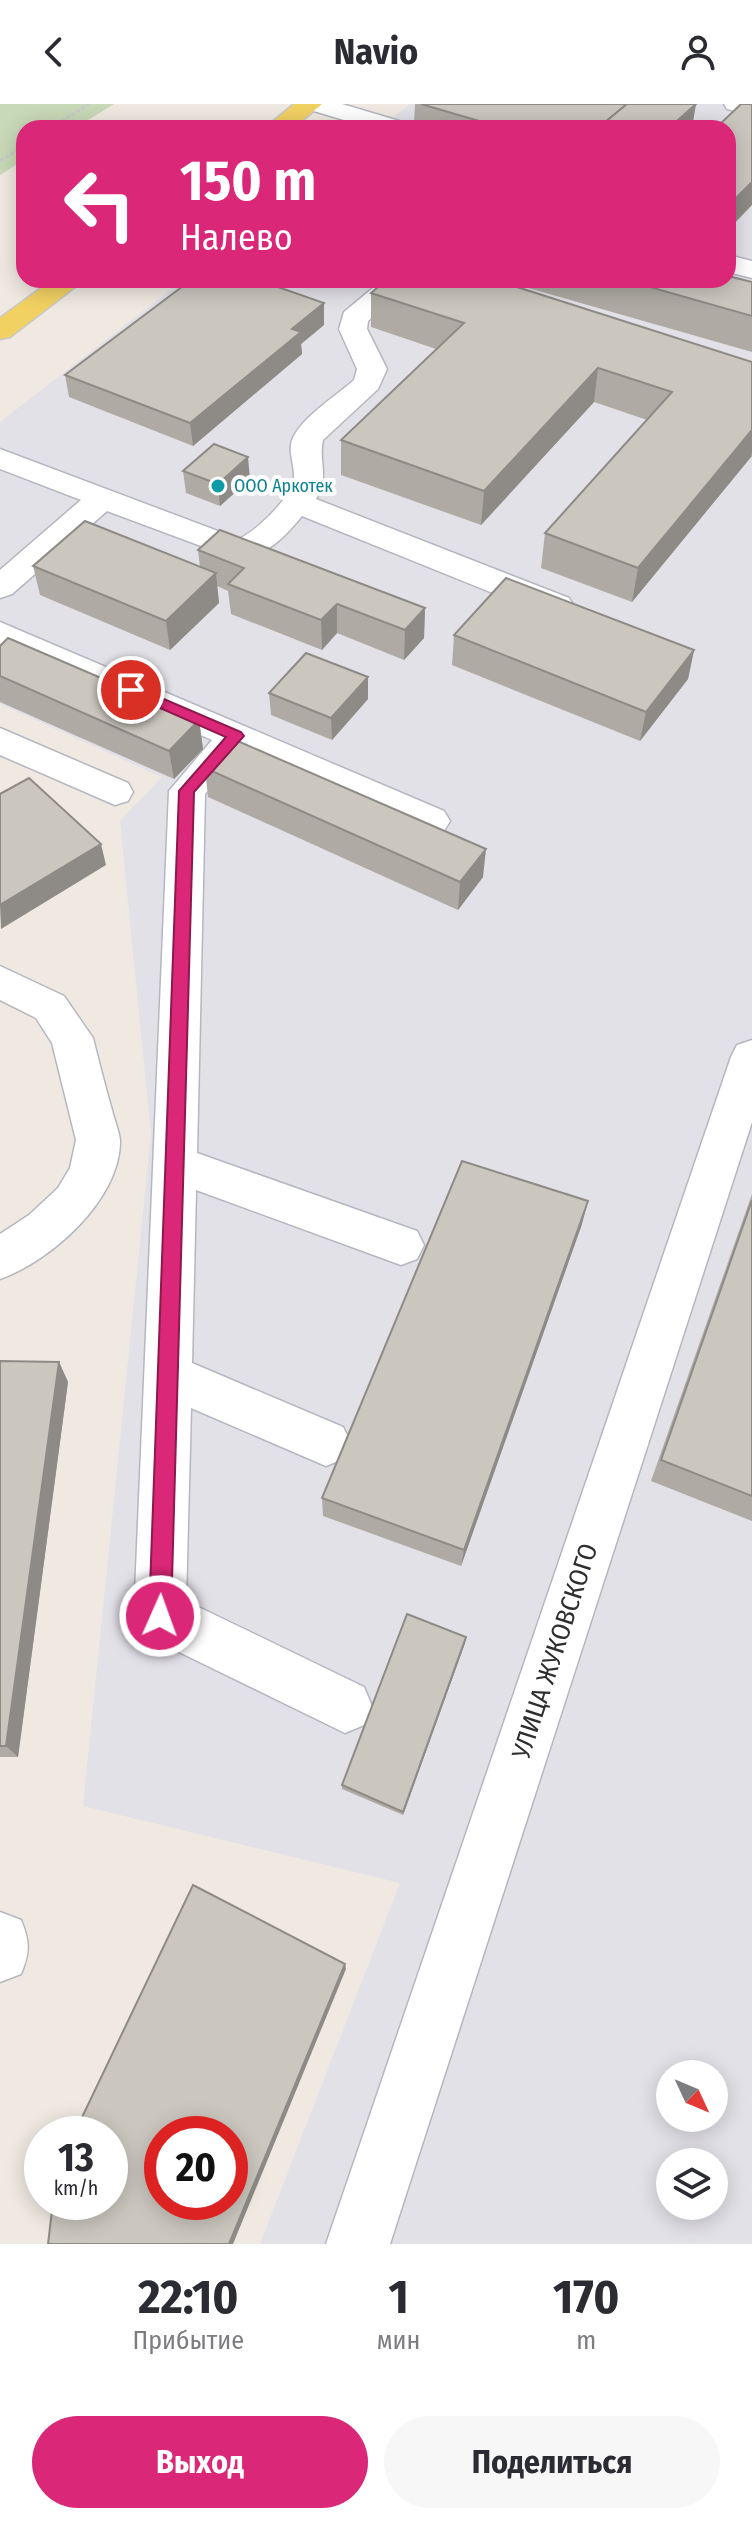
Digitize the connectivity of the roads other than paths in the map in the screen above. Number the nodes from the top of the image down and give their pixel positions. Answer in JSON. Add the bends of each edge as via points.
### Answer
{"nodes":[{"id":1,"x":313,"y":104,"type":"edge"},
{"id":2,"x":736,"y":104,"type":"edge"},
{"id":3,"x":752,"y":108,"type":"edge"},
{"id":4,"x":289,"y":120,"type":"edge"},
{"id":5,"x":369,"y":120,"type":"edge"},
{"id":6,"x":59,"y":288,"type":"edge"},
{"id":7,"x":389,"y":288,"type":"edge"},
{"id":8,"x":0,"y":331,"type":"edge"},
{"id":9,"x":0,"y":458,"type":"edge"},
{"id":10,"x":103,"y":498,"type":"junction"},
{"id":11,"x":297,"y":503,"type":"junction"},
{"id":12,"x":0,"y":587,"type":"edge"},
{"id":13,"x":589,"y":619,"type":"edge"},
{"id":14,"x":0,"y":633,"type":"edge"},
{"id":15,"x":236,"y":736,"type":"junction"},
{"id":16,"x":0,"y":740,"type":"edge"},
{"id":17,"x":115,"y":792,"type":"dead end"},
{"id":18,"x":431,"y":821,"type":"edge"},
{"id":19,"x":0,"y":982,"type":"edge"},
{"id":20,"x":752,"y":1057,"type":"edge"},
{"id":21,"x":175,"y":1164,"type":"junction"},
{"id":22,"x":401,"y":1245,"type":"dead end"},
{"id":23,"x":0,"y":1259,"type":"edge"},
{"id":24,"x":168,"y":1375,"type":"junction"},
{"id":25,"x":326,"y":1443,"type":"dead end"},
{"id":26,"x":345,"y":1706,"type":"dead end"},
{"id":27,"x":0,"y":1941,"type":"edge"},
{"id":28,"x":0,"y":1953,"type":"edge"},
{"id":29,"x":358,"y":2244,"type":"edge"}],
"edges":[{"from":1,"to":4,"type":"main road"},
{"from":1,"to":5,"type":"street"},
{"from":2,"to":3,"type":"street"},
{"from":6,"to":8,"type":"main road"},
{"from":7,"to":11,"type":"street","via":[[354,318],[353,329],[372,369],[368,383],[308,437],[304,449],[309,489]]},
{"from":9,"to":10,"type":"street"},
{"from":10,"to":11,"type":"street","via":[[236,549],[256,545]]},
{"from":10,"to":12,"type":"street"},
{"from":11,"to":13,"type":"street"},
{"from":14,"to":15,"type":"street"},
{"from":15,"to":18,"type":"street"},
{"from":15,"to":21,"type":"street","via":[[187,791]]},
{"from":16,"to":17,"type":"street"},
{"from":19,"to":23,"type":"street","via":[[50,1007],[72,1038],[98,1140],[91,1172],[74,1201],[45,1229]]},
{"from":20,"to":29,"type":"street","name":"УЛИЦА ЖУКОВСКОГО"},
{"from":21,"to":22,"type":"street"},
{"from":21,"to":24,"type":"street"},
{"from":24,"to":25,"type":"street"},
{"from":24,"to":26,"type":"street","via":[[160,1616]]},
{"from":27,"to":28,"type":"street"}]}
